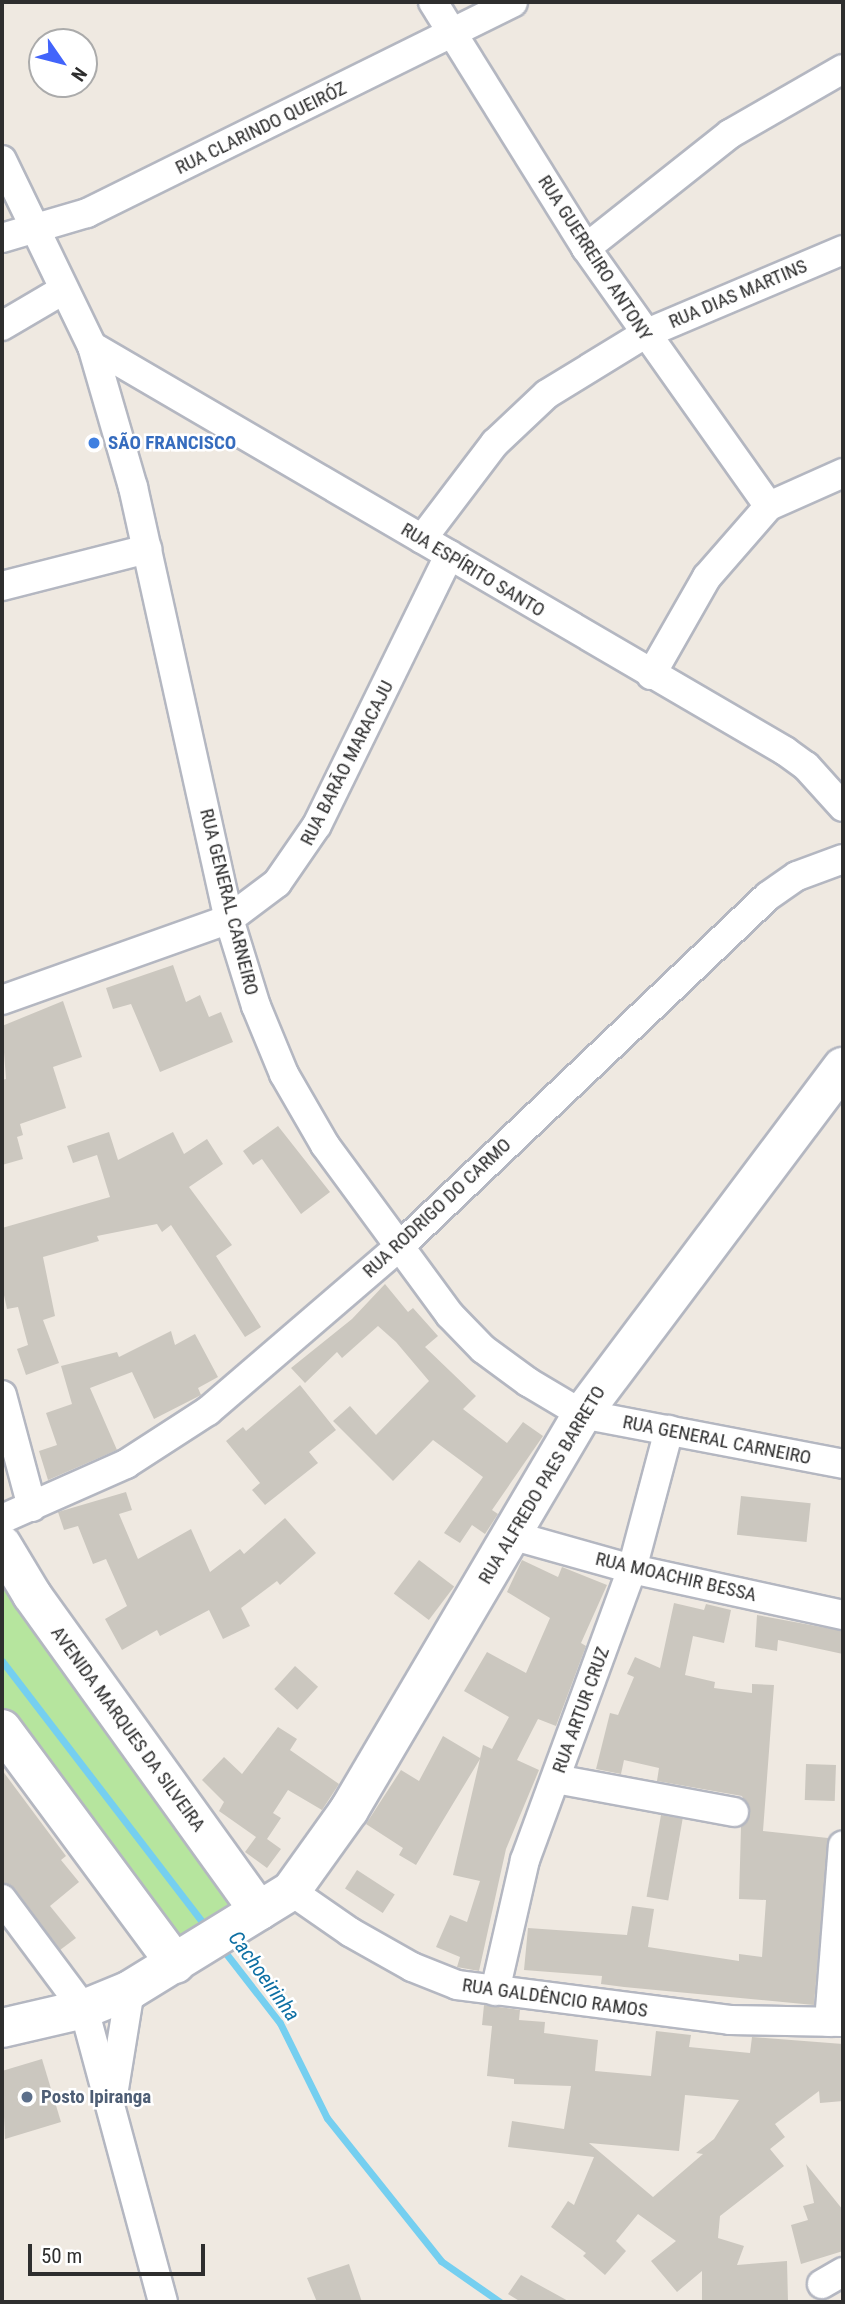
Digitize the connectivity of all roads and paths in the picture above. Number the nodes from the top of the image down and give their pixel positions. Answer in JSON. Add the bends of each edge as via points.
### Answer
{"nodes":[{"id":1,"x":433,"y":2,"type":"edge"},
{"id":2,"x":513,"y":2,"type":"edge"},
{"id":3,"x":454,"y":35,"type":"junction"},
{"id":4,"x":843,"y":69,"type":"edge"},
{"id":5,"x":2,"y":160,"type":"edge"},
{"id":6,"x":34,"y":230,"type":"junction"},
{"id":7,"x":2,"y":238,"type":"edge"},
{"id":8,"x":586,"y":248,"type":"junction"},
{"id":9,"x":843,"y":250,"type":"edge"},
{"id":10,"x":63,"y":290,"type":"junction"},
{"id":11,"x":2,"y":326,"type":"edge"},
{"id":12,"x":645,"y":334,"type":"junction"},
{"id":13,"x":92,"y":346,"type":"junction"},
{"id":14,"x":843,"y":473,"type":"edge"},
{"id":15,"x":769,"y":506,"type":"junction"},
{"id":16,"x":422,"y":539,"type":"junction"},
{"id":17,"x":147,"y":549,"type":"junction"},
{"id":18,"x":449,"y":555,"type":"junction"},
{"id":19,"x":2,"y":586,"type":"edge"},
{"id":20,"x":651,"y":675,"type":"junction"},
{"id":21,"x":843,"y":807,"type":"edge"},
{"id":22,"x":843,"y":859,"type":"edge"},
{"id":23,"x":229,"y":919,"type":"junction"},
{"id":24,"x":2,"y":1000,"type":"edge"},
{"id":25,"x":843,"y":1067,"type":"edge"},
{"id":26,"x":399,"y":1247,"type":"junction"},
{"id":27,"x":2,"y":1395,"type":"edge"},
{"id":28,"x":582,"y":1414,"type":"junction"},
{"id":29,"x":669,"y":1430,"type":"junction"},
{"id":30,"x":843,"y":1464,"type":"edge"},
{"id":31,"x":32,"y":1507,"type":"junction"},
{"id":32,"x":2,"y":1519,"type":"edge"},
{"id":33,"x":511,"y":1535,"type":"junction"},
{"id":34,"x":2,"y":1545,"type":"edge"},
{"id":35,"x":632,"y":1569,"type":"junction"},
{"id":36,"x":843,"y":1615,"type":"edge"},
{"id":37,"x":5,"y":1744,"type":"edge"},
{"id":38,"x":556,"y":1779,"type":"junction"},
{"id":39,"x":734,"y":1812,"type":"dead end"},
{"id":40,"x":843,"y":1846,"type":"edge"},
{"id":41,"x":291,"y":1891,"type":"junction"},
{"id":42,"x":2,"y":1899,"type":"edge"},
{"id":43,"x":253,"y":1915,"type":"junction"},
{"id":44,"x":185,"y":1958,"type":"junction"},
{"id":45,"x":130,"y":1990,"type":"junction"},
{"id":46,"x":495,"y":1991,"type":"junction"},
{"id":47,"x":85,"y":2009,"type":"junction"},
{"id":48,"x":836,"y":2022,"type":"edge"},
{"id":49,"x":2,"y":2028,"type":"edge"},
{"id":50,"x":111,"y":2105,"type":"junction"},
{"id":51,"x":163,"y":2302,"type":"edge"}],
"edges":[{"from":1,"to":3,"type":"street","name":"RUA GUERREIRO ANTONY"},
{"from":2,"to":3,"type":"street","name":"RUA CLARINDO QUEIRÓZ"},
{"from":3,"to":6,"type":"street","name":"RUA CLARINDO QUEIRÓZ","via":[[87,213]]},
{"from":3,"to":8,"type":"street","name":"RUA GUERREIRO ANTONY"},
{"from":4,"to":8,"type":"street","via":[[730,134]]},
{"from":5,"to":6,"type":"street","name":"RUA GENERAL CARNEIRO"},
{"from":6,"to":7,"type":"street","name":"RUA CLARINDO QUEIRÓZ"},
{"from":6,"to":10,"type":"street","name":"RUA GENERAL CARNEIRO"},
{"from":8,"to":12,"type":"street","name":"RUA GUERREIRO ANTONY"},
{"from":9,"to":12,"type":"street","name":"RUA DIAS MARTINS"},
{"from":10,"to":11,"type":"street"},
{"from":10,"to":13,"type":"street","name":"RUA GENERAL CARNEIRO"},
{"from":12,"to":15,"type":"street","name":"RUA GUERREIRO ANTONY"},
{"from":12,"to":16,"type":"street","name":"RUA DIAS MARTINS","via":[[547,394],[520,417]]},
{"from":13,"to":16,"type":"street","name":"RUA ESPÍRITO SANTO"},
{"from":13,"to":17,"type":"street","name":"RUA GENERAL CARNEIRO"},
{"from":14,"to":15,"type":"street"},
{"from":15,"to":20,"type":"street","via":[[707,577]]},
{"from":16,"to":18,"type":"street","name":"RUA ESPÍRITO SANTO"},
{"from":17,"to":19,"type":"street"},
{"from":17,"to":23,"type":"street","name":"RUA GENERAL CARNEIRO"},
{"from":18,"to":20,"type":"street","name":"RUA ESPÍRITO SANTO"},
{"from":18,"to":23,"type":"street","name":"RUA BARÃO MARACAJU","via":[[309,841],[277,883]]},
{"from":20,"to":21,"type":"street","name":"RUA ESPÍRITO SANTO","via":[[785,751],[806,766]]},
{"from":22,"to":26,"type":"street","name":"RUA RODRIGO DO CARMO","via":[[797,876],[768,897]]},
{"from":23,"to":24,"type":"street","name":"RUA BARÃO MARACAJU"},
{"from":23,"to":26,"type":"street","name":"RUA GENERAL CARNEIRO","via":[[256,1006],[284,1074],[325,1145]]},
{"from":25,"to":28,"type":"street","name":"RUA ALFREDO PAES BARRETO"},
{"from":26,"to":28,"type":"street","name":"RUA GENERAL CARNEIRO","via":[[450,1315],[483,1349]]},
{"from":26,"to":31,"type":"street","name":"RUA RODRIGO DO CARMO","via":[[177,1435]]},
{"from":27,"to":31,"type":"street"},
{"from":28,"to":29,"type":"street","name":"RUA GENERAL CARNEIRO"},
{"from":28,"to":33,"type":"street","name":"RUA ALFREDO PAES BARRETO"},
{"from":29,"to":30,"type":"street","name":"RUA GENERAL CARNEIRO"},
{"from":29,"to":35,"type":"street","name":"RUA ARTUR CRUZ"},
{"from":31,"to":32,"type":"street","name":"RUA RODRIGO DO CARMO"},
{"from":33,"to":35,"type":"street","name":"RUA MOACHIR BESSA"},
{"from":33,"to":41,"type":"street","name":"RUA ALFREDO PAES BARRETO","via":[[349,1810]]},
{"from":34,"to":43,"type":"street","name":"AVENIDA MARQUES DA SILVEIRA"},
{"from":35,"to":36,"type":"street","name":"RUA MOACHIR BESSA"},
{"from":35,"to":38,"type":"street","name":"RUA ARTUR CRUZ"},
{"from":37,"to":44,"type":"street"},
{"from":38,"to":39,"type":"street"},
{"from":38,"to":46,"type":"street","name":"RUA ARTUR CRUZ","via":[[525,1860]]},
{"from":40,"to":48,"type":"street"},
{"from":41,"to":43,"type":"street","name":"RUA ALFREDO PAES BARRETO"},
{"from":41,"to":46,"type":"street","name":"RUA GALDÊNCIO RAMOS","via":[[412,1967],[457,1985]]},
{"from":42,"to":47,"type":"street"},
{"from":43,"to":44,"type":"street","name":"RUA ALFREDO PAES BARRETO"},
{"from":44,"to":45,"type":"street","name":"RUA ALFREDO PAES BARRETO"},
{"from":45,"to":47,"type":"street","name":"RUA ALFREDO PAES BARRETO"},
{"from":45,"to":50,"type":"street"},
{"from":46,"to":48,"type":"street","name":"RUA GALDÊNCIO RAMOS","via":[[730,2020]]},
{"from":47,"to":49,"type":"street","name":"RUA ALFREDO PAES BARRETO"},
{"from":47,"to":50,"type":"street"},
{"from":50,"to":51,"type":"street"}]}
